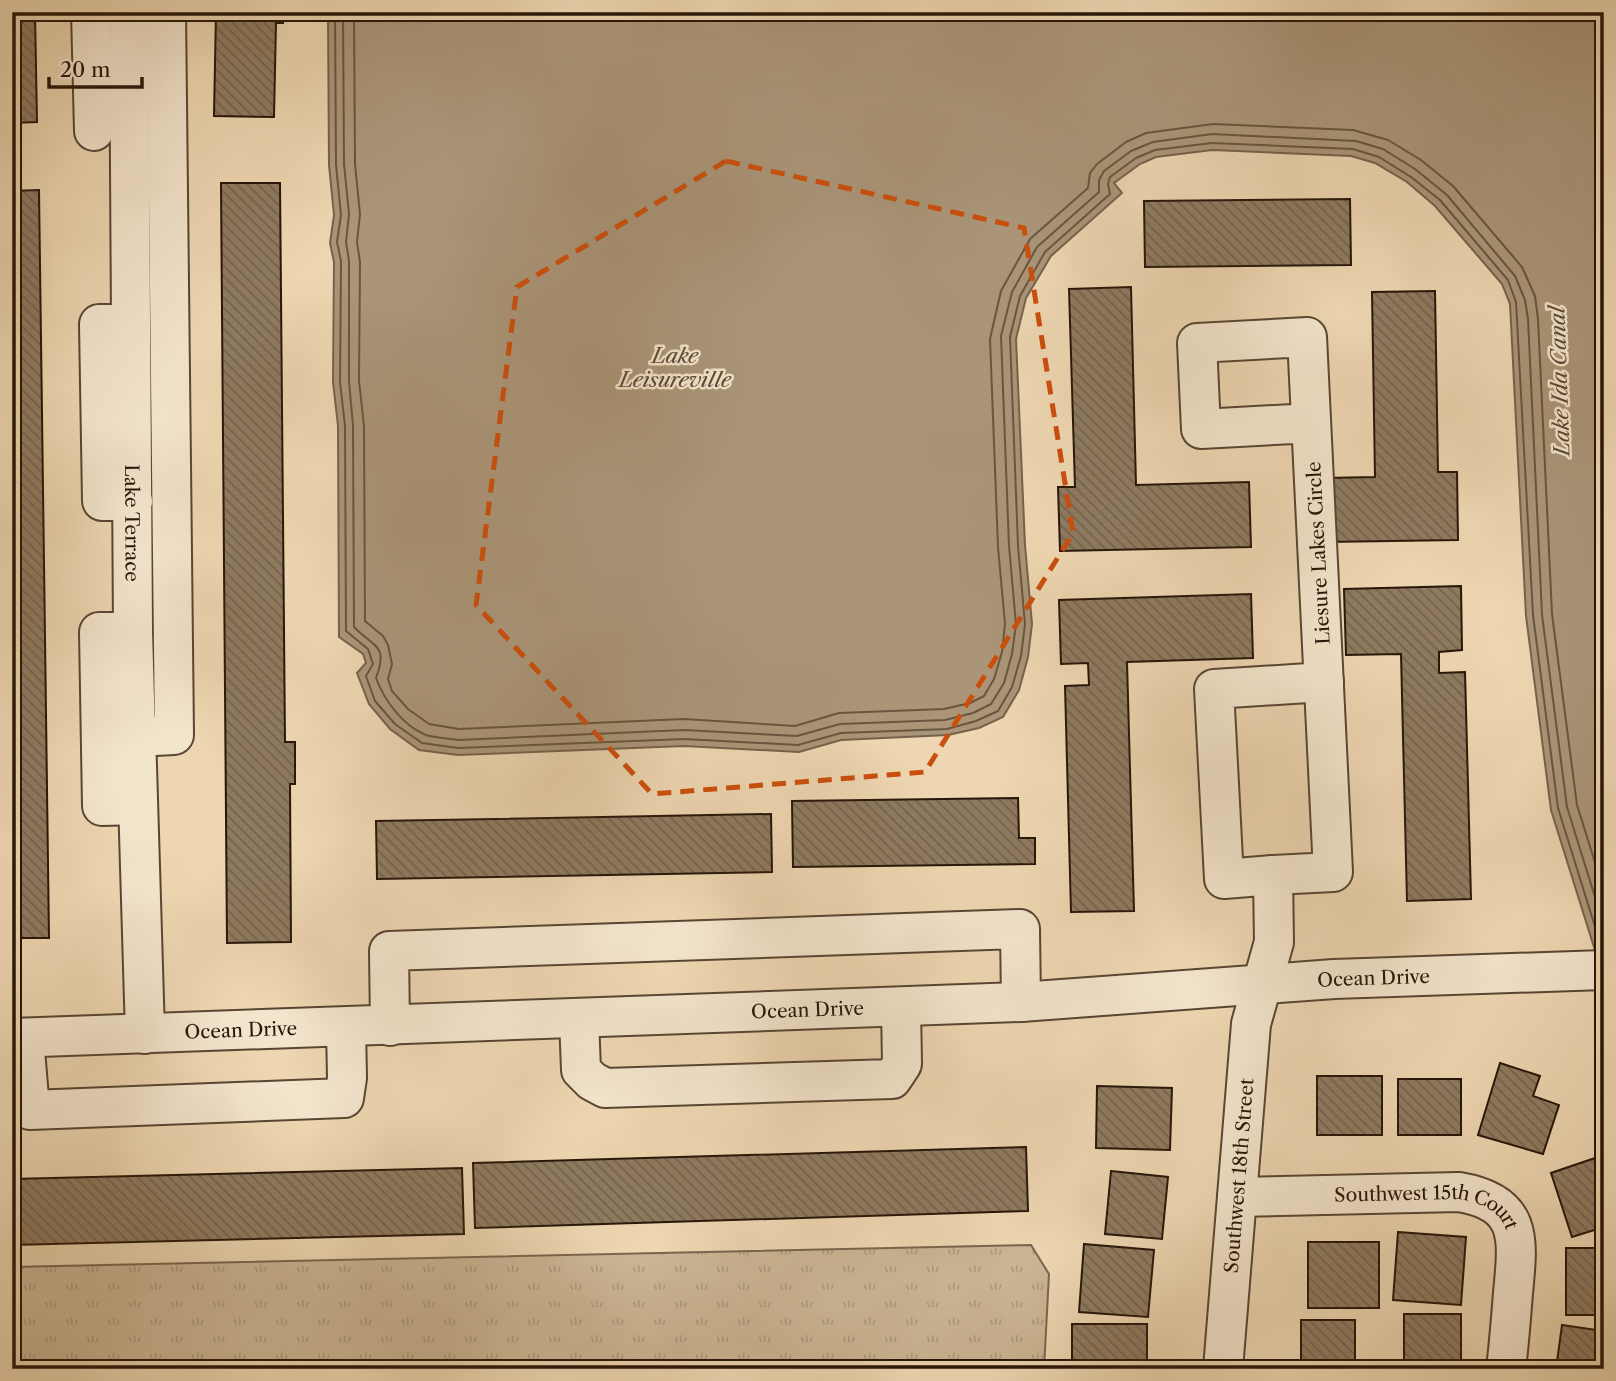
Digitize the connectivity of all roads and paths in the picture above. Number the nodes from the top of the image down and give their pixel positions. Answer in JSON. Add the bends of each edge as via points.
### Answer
{"nodes":[{"id":1,"x":91,"y":12,"type":"edge"},
{"id":2,"x":129,"y":12,"type":"edge"},
{"id":3,"x":166,"y":12,"type":"edge"},
{"id":4,"x":94,"y":131,"type":"dead end"},
{"id":5,"x":131,"y":324,"type":"junction"},
{"id":6,"x":170,"y":406,"type":"junction"},
{"id":7,"x":132,"y":408,"type":"junction"},
{"id":8,"x":1311,"y":424,"type":"dead end"},
{"id":9,"x":132,"y":501,"type":"junction"},
{"id":10,"x":134,"y":632,"type":"junction"},
{"id":11,"x":1324,"y":682,"type":"junction"},
{"id":12,"x":136,"y":737,"type":"junction"},
{"id":13,"x":138,"y":805,"type":"junction"},
{"id":14,"x":1273,"y":875,"type":"junction"},
{"id":15,"x":1592,"y":970,"type":"edge"},
{"id":16,"x":1262,"y":984,"type":"junction"},
{"id":17,"x":1021,"y":1002,"type":"junction"},
{"id":18,"x":901,"y":1007,"type":"junction"},
{"id":19,"x":579,"y":1019,"type":"junction"},
{"id":20,"x":390,"y":1026,"type":"junction"},
{"id":21,"x":346,"y":1027,"type":"junction"},
{"id":22,"x":145,"y":1034,"type":"junction"},
{"id":23,"x":18,"y":1038,"type":"edge"},
{"id":24,"x":1237,"y":1197,"type":"junction"},
{"id":25,"x":1223,"y":1369,"type":"edge"},
{"id":26,"x":1506,"y":1369,"type":"edge"}],
"edges":[{"from":1,"to":4,"type":"street"},
{"from":2,"to":5,"type":"street","name":"Lake Terrace"},
{"from":3,"to":6,"type":"street"},
{"from":5,"to":7,"type":"street","name":"Lake Terrace"},
{"from":5,"to":9,"type":"street","via":[[99,324],[102,501]]},
{"from":6,"to":7,"type":"street"},
{"from":6,"to":12,"type":"street","via":[[174,735]]},
{"from":7,"to":9,"type":"street","name":"Lake Terrace"},
{"from":8,"to":11,"type":"street","name":"Liesure Lakes Circle"},
{"from":9,"to":10,"type":"street","name":"Lake Terrace"},
{"from":10,"to":12,"type":"street","name":"Lake Terrace"},
{"from":10,"to":13,"type":"street","via":[[99,632],[102,806]]},
{"from":11,"to":14,"type":"street","name":"Liesure Lakes Circle","via":[[1333,872]]},
{"from":11,"to":14,"type":"street","name":"Liesure Lakes Circle","via":[[1214,689],[1224,879]]},
{"from":12,"to":13,"type":"street","name":"Lake Terrace"},
{"from":13,"to":22,"type":"street","name":"Lake Terrace"},
{"from":14,"to":16,"type":"street","via":[[1274,942]]},
{"from":15,"to":16,"type":"street","name":"Ocean Drive"},
{"from":16,"to":17,"type":"street","name":"Ocean Drive"},
{"from":16,"to":24,"type":"street","name":"Southwest 18th Street","via":[[1251,1024]]},
{"from":17,"to":18,"type":"street","name":"Ocean Drive"},
{"from":17,"to":20,"type":"street","via":[[1020,929],[389,951]]},
{"from":18,"to":19,"type":"street","name":"Ocean Drive"},
{"from":18,"to":19,"type":"street","via":[[902,1064],[892,1079],[605,1088],[581,1070]]},
{"from":19,"to":20,"type":"street","name":"Ocean Drive"},
{"from":20,"to":21,"type":"street","name":"Ocean Drive"},
{"from":21,"to":22,"type":"street","name":"Ocean Drive"},
{"from":21,"to":23,"type":"street","via":[[344,1098],[30,1110]]},
{"from":22,"to":23,"type":"street","name":"Ocean Drive"},
{"from":24,"to":25,"type":"street","name":"Southwest 18th Street"},
{"from":24,"to":26,"type":"street","name":"Southwest 15th Court","via":[[1459,1192],[1481,1196],[1499,1207],[1512,1226],[1517,1248]]}]}
